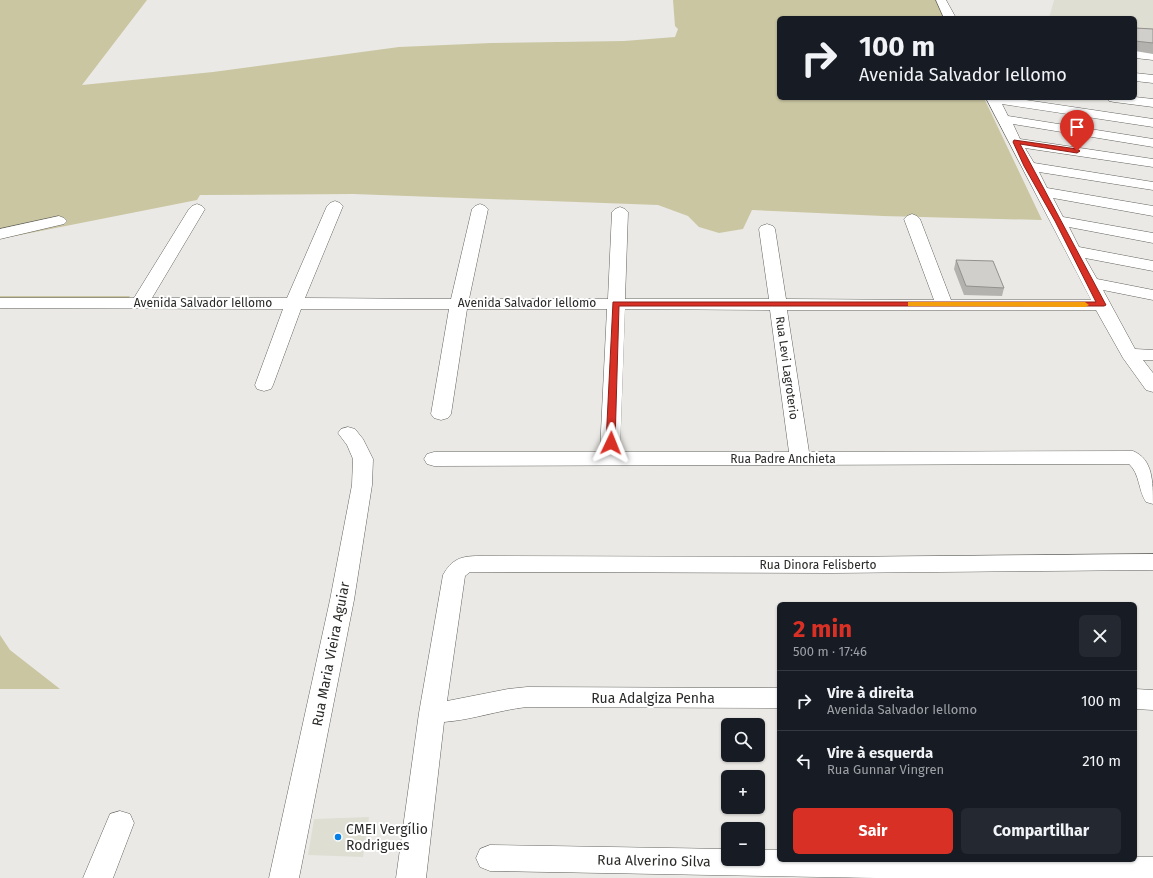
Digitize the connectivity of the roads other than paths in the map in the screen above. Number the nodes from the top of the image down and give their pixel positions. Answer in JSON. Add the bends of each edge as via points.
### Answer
{"nodes":[{"id":1,"x":941,"y":0,"type":"edge"},
{"id":2,"x":949,"y":16,"type":"edge"},
{"id":3,"x":1137,"y":54,"type":"edge"},
{"id":4,"x":1153,"y":56,"type":"edge"},
{"id":5,"x":1137,"y":77,"type":"edge"},
{"id":6,"x":1153,"y":79,"type":"edge"},
{"id":7,"x":993,"y":100,"type":"edge"},
{"id":8,"x":1005,"y":100,"type":"edge"},
{"id":9,"x":1130,"y":100,"type":"edge"},
{"id":10,"x":1153,"y":103,"type":"edge"},
{"id":11,"x":1004,"y":119,"type":"junction"},
{"id":12,"x":1153,"y":123,"type":"edge"},
{"id":13,"x":1016,"y":142,"type":"junction"},
{"id":14,"x":1153,"y":143,"type":"edge"},
{"id":15,"x":1153,"y":163,"type":"edge"},
{"id":16,"x":1027,"y":166,"type":"junction"},
{"id":17,"x":1153,"y":186,"type":"edge"},
{"id":18,"x":1042,"y":192,"type":"junction"},
{"id":19,"x":335,"y":206,"type":"dead end"},
{"id":20,"x":197,"y":208,"type":"dead end"},
{"id":21,"x":480,"y":208,"type":"dead end"},
{"id":22,"x":1153,"y":211,"type":"edge"},
{"id":23,"x":620,"y":212,"type":"dead end"},
{"id":24,"x":912,"y":219,"type":"dead end"},
{"id":25,"x":59,"y":221,"type":"dead end"},
{"id":26,"x":1059,"y":221,"type":"junction"},
{"id":27,"x":767,"y":229,"type":"dead end"},
{"id":28,"x":0,"y":234,"type":"edge"},
{"id":29,"x":1153,"y":238,"type":"edge"},
{"id":30,"x":1074,"y":251,"type":"junction"},
{"id":31,"x":1153,"y":266,"type":"edge"},
{"id":32,"x":1090,"y":283,"type":"junction"},
{"id":33,"x":1153,"y":295,"type":"edge"},
{"id":34,"x":0,"y":303,"type":"edge"},
{"id":35,"x":140,"y":303,"type":"junction"},
{"id":36,"x":294,"y":303,"type":"junction"},
{"id":37,"x":459,"y":303,"type":"junction"},
{"id":38,"x":615,"y":303,"type":"junction"},
{"id":39,"x":777,"y":304,"type":"junction"},
{"id":40,"x":944,"y":304,"type":"junction"},
{"id":41,"x":1102,"y":305,"type":"junction"},
{"id":42,"x":1129,"y":354,"type":"junction"},
{"id":43,"x":1153,"y":355,"type":"edge"},
{"id":44,"x":264,"y":385,"type":"dead end"},
{"id":45,"x":1153,"y":386,"type":"edge"},
{"id":46,"x":441,"y":414,"type":"dead end"},
{"id":47,"x":348,"y":433,"type":"dead end"},
{"id":48,"x":434,"y":459,"type":"dead end"},
{"id":49,"x":610,"y":459,"type":"junction"},
{"id":50,"x":800,"y":459,"type":"junction"},
{"id":51,"x":1152,"y":492,"type":"edge"},
{"id":52,"x":1153,"y":562,"type":"edge"},
{"id":53,"x":777,"y":698,"type":"edge"},
{"id":54,"x":1137,"y":700,"type":"edge"},
{"id":55,"x":1153,"y":700,"type":"edge"},
{"id":56,"x":432,"y":713,"type":"junction"},
{"id":57,"x":120,"y":823,"type":"dead end"},
{"id":58,"x":490,"y":858,"type":"dead end"},
{"id":59,"x":1153,"y":870,"type":"edge"},
{"id":60,"x":98,"y":878,"type":"edge"},
{"id":61,"x":284,"y":878,"type":"edge"},
{"id":62,"x":410,"y":878,"type":"edge"}],
"edges":[{"from":1,"to":2,"type":"street"},
{"from":3,"to":4,"type":"street"},
{"from":5,"to":6,"type":"street"},
{"from":7,"to":11,"type":"street"},
{"from":8,"to":12,"type":"street"},
{"from":9,"to":10,"type":"street"},
{"from":11,"to":13,"type":"street"},
{"from":11,"to":14,"type":"street"},
{"from":13,"to":15,"type":"street"},
{"from":13,"to":16,"type":"street"},
{"from":16,"to":17,"type":"street"},
{"from":16,"to":18,"type":"street"},
{"from":18,"to":22,"type":"street"},
{"from":18,"to":26,"type":"street"},
{"from":19,"to":36,"type":"street"},
{"from":20,"to":35,"type":"street"},
{"from":21,"to":37,"type":"street"},
{"from":23,"to":38,"type":"street"},
{"from":24,"to":40,"type":"street"},
{"from":25,"to":28,"type":"street"},
{"from":26,"to":29,"type":"street"},
{"from":26,"to":30,"type":"street"},
{"from":27,"to":39,"type":"street","name":"Rua Levi Lagroterio"},
{"from":30,"to":31,"type":"street"},
{"from":30,"to":32,"type":"street"},
{"from":32,"to":33,"type":"street"},
{"from":32,"to":41,"type":"street"},
{"from":34,"to":35,"type":"street","name":"Avenida Salvador Iellomo"},
{"from":35,"to":36,"type":"street","name":"Avenida Salvador Iellomo"},
{"from":36,"to":37,"type":"street","name":"Avenida Salvador Iellomo"},
{"from":36,"to":44,"type":"street"},
{"from":37,"to":38,"type":"street","name":"Avenida Salvador Iellomo"},
{"from":37,"to":46,"type":"street"},
{"from":38,"to":39,"type":"street","name":"Avenida Salvador Iellomo"},
{"from":38,"to":49,"type":"street"},
{"from":39,"to":40,"type":"street","name":"Avenida Salvador Iellomo"},
{"from":39,"to":50,"type":"street","name":"Rua Levi Lagroterio"},
{"from":40,"to":41,"type":"street","name":"Avenida Salvador Iellomo"},
{"from":41,"to":42,"type":"street"},
{"from":42,"to":43,"type":"street"},
{"from":42,"to":45,"type":"street"},
{"from":47,"to":61,"type":"street","name":"Rua Maria Vieira Aguiar","via":[[363,459],[362,485],[342,600]]},
{"from":48,"to":49,"type":"street","name":"Rua Padre Anchieta"},
{"from":49,"to":50,"type":"street","name":"Rua Padre Anchieta"},
{"from":50,"to":51,"type":"street","name":"Rua Padre Anchieta","via":[[1133,458],[1142,465]]},
{"from":52,"to":56,"type":"street","name":"Rua Dinora Felisberto","via":[[831,565],[467,564],[454,575]]},
{"from":53,"to":56,"type":"street","name":"Rua Adalgiza Penha","via":[[527,697]]},
{"from":54,"to":55,"type":"street"},
{"from":56,"to":62,"type":"street","name":"Rua Dinora Felisberto"},
{"from":57,"to":60,"type":"street"},
{"from":58,"to":59,"type":"street","name":"Rua Alverino Silva"}]}
